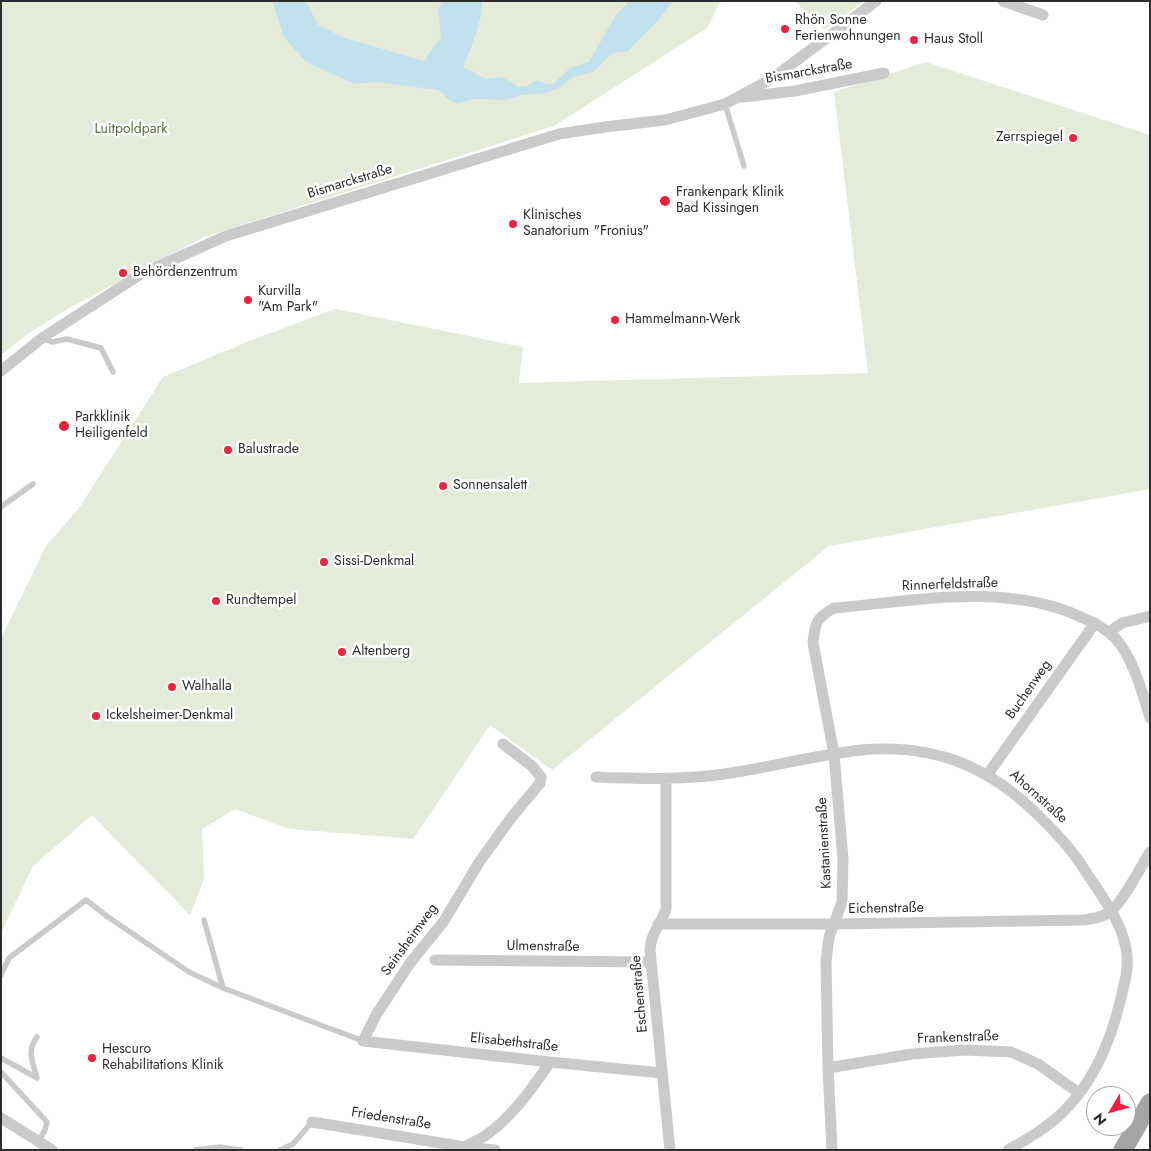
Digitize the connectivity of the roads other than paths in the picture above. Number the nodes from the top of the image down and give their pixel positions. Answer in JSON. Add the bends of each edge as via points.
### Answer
{"nodes":[{"id":1,"x":876,"y":1,"type":"edge"},
{"id":2,"x":1003,"y":1,"type":"edge"},
{"id":3,"x":1043,"y":15,"type":"dead end"},
{"id":4,"x":884,"y":73,"type":"dead end"},
{"id":5,"x":739,"y":98,"type":"junction"},
{"id":6,"x":726,"y":104,"type":"junction"},
{"id":7,"x":744,"y":166,"type":"dead end"},
{"id":8,"x":42,"y":338,"type":"junction"},
{"id":9,"x":1,"y":371,"type":"edge"},
{"id":10,"x":113,"y":372,"type":"dead end"},
{"id":11,"x":33,"y":484,"type":"dead end"},
{"id":12,"x":1,"y":507,"type":"edge"},
{"id":13,"x":1150,"y":616,"type":"edge"},
{"id":14,"x":1095,"y":623,"type":"junction"},
{"id":15,"x":815,"y":624,"type":"joint"},
{"id":16,"x":1109,"y":632,"type":"junction"},
{"id":17,"x":1150,"y":718,"type":"edge"},
{"id":18,"x":503,"y":744,"type":"dead end"},
{"id":19,"x":834,"y":754,"type":"junction"},
{"id":20,"x":988,"y":774,"type":"junction"},
{"id":21,"x":596,"y":777,"type":"dead end"},
{"id":22,"x":666,"y":779,"type":"junction"},
{"id":23,"x":1150,"y":852,"type":"edge"},
{"id":24,"x":1112,"y":911,"type":"junction"},
{"id":25,"x":204,"y":920,"type":"dead end"},
{"id":26,"x":658,"y":924,"type":"junction"},
{"id":27,"x":834,"y":924,"type":"junction"},
{"id":28,"x":435,"y":960,"type":"dead end"},
{"id":29,"x":651,"y":962,"type":"junction"},
{"id":30,"x":1,"y":975,"type":"edge"},
{"id":31,"x":223,"y":988,"type":"junction"},
{"id":32,"x":37,"y":1037,"type":"dead end"},
{"id":33,"x":363,"y":1041,"type":"junction"},
{"id":34,"x":1,"y":1058,"type":"edge"},
{"id":35,"x":550,"y":1062,"type":"junction"},
{"id":36,"x":828,"y":1068,"type":"junction"},
{"id":37,"x":1,"y":1072,"type":"edge"},
{"id":38,"x":662,"y":1073,"type":"junction"},
{"id":39,"x":1079,"y":1093,"type":"junction"},
{"id":40,"x":1150,"y":1103,"type":"edge"},
{"id":41,"x":1,"y":1118,"type":"edge"},
{"id":42,"x":312,"y":1122,"type":"joint"},
{"id":43,"x":38,"y":1142,"type":"junction"},
{"id":44,"x":464,"y":1146,"type":"junction"},
{"id":45,"x":52,"y":1150,"type":"edge"},
{"id":46,"x":195,"y":1150,"type":"edge"},
{"id":47,"x":241,"y":1150,"type":"edge"},
{"id":48,"x":280,"y":1150,"type":"edge"},
{"id":49,"x":495,"y":1150,"type":"edge"},
{"id":50,"x":670,"y":1150,"type":"edge"},
{"id":51,"x":832,"y":1150,"type":"edge"},
{"id":52,"x":1008,"y":1150,"type":"edge"},
{"id":53,"x":1123,"y":1150,"type":"edge"}],
"edges":[{"from":1,"to":5,"type":"street","name":"Bismarckstraße","via":[[773,78]]},
{"from":2,"to":3,"type":"street"},
{"from":4,"to":5,"type":"street","name":"Bismarckstraße"},
{"from":5,"to":6,"type":"street","name":"Bismarckstraße"},
{"from":6,"to":7,"type":"lane"},
{"from":6,"to":8,"type":"street","name":"Bismarckstraße","via":[[665,120],[559,134],[226,236],[141,274]]},
{"from":8,"to":9,"type":"street","name":"Bismarckstraße"},
{"from":8,"to":10,"type":"lane","via":[[52,342],[68,339],[101,348]]},
{"from":11,"to":12,"type":"lane"},
{"from":13,"to":16,"type":"street","via":[[1122,623]]},
{"from":14,"to":15,"type":"street","name":"Rinnerfeldstraße","via":[[1064,610],[998,597],[951,597],[834,608]]},
{"from":14,"to":16,"type":"street","name":"Rinnerfeldstraße"},
{"from":14,"to":20,"type":"street","name":"Buchenweg"},
{"from":15,"to":19,"type":"street","name":"Kastanienstraße","via":[[814,643]]},
{"from":16,"to":17,"type":"street","name":"Rinnerfeldstraße","via":[[1124,650]]},
{"from":18,"to":33,"type":"street","name":"Seinsheimweg","via":[[537,771],[540,783],[480,861],[444,921],[410,963]]},
{"from":19,"to":20,"type":"street","name":"Ahornstraße","via":[[905,749],[937,755]]},
{"from":19,"to":22,"type":"street","name":"Ahornstraße","via":[[729,774]]},
{"from":19,"to":27,"type":"street","name":"Kastanienstraße","via":[[843,873],[842,902]]},
{"from":20,"to":24,"type":"street","name":"Ahornstraße","via":[[1031,807],[1071,848]]},
{"from":21,"to":22,"type":"street","name":"Ahornstraße"},
{"from":22,"to":26,"type":"street","name":"Eschenstraße","via":[[666,909]]},
{"from":23,"to":24,"type":"street"},
{"from":24,"to":27,"type":"street","name":"Eichenstraße","via":[[1100,918],[1084,920]]},
{"from":24,"to":39,"type":"street","name":"Ahornstraße","via":[[1126,944],[1128,963],[1118,1012],[1103,1056]]},
{"from":25,"to":31,"type":"lane"},
{"from":26,"to":27,"type":"street","name":"Eichenstraße"},
{"from":26,"to":29,"type":"street","name":"Eschenstraße","via":[[650,940]]},
{"from":27,"to":36,"type":"street","name":"Kastanienstraße","via":[[826,962]]},
{"from":28,"to":29,"type":"street","name":"Ulmenstraße"},
{"from":29,"to":38,"type":"street","name":"Eschenstraße"},
{"from":30,"to":31,"type":"lane","via":[[9,958],[86,900],[189,972]]},
{"from":31,"to":33,"type":"lane"},
{"from":32,"to":34,"type":"lane","via":[[30,1051],[37,1078]]},
{"from":33,"to":35,"type":"street","name":"Elisabethstraße"},
{"from":35,"to":38,"type":"street","name":"Elisabethstraße"},
{"from":35,"to":44,"type":"street","via":[[508,1115],[484,1136]]},
{"from":36,"to":39,"type":"street","name":"Frankenstraße","via":[[912,1054],[965,1050],[1011,1052],[1038,1064]]},
{"from":36,"to":51,"type":"street","name":"Kastanienstraße"},
{"from":37,"to":43,"type":"lane","via":[[47,1122]]},
{"from":38,"to":50,"type":"street","name":"Eschenstraße"},
{"from":39,"to":52,"type":"street","name":"Ahornstraße","via":[[1054,1120]]},
{"from":40,"to":53,"type":"main road"},
{"from":41,"to":43,"type":"street"},
{"from":42,"to":44,"type":"street","name":"Friedenstraße"},
{"from":42,"to":48,"type":"lane","via":[[293,1144]]},
{"from":43,"to":45,"type":"street"},
{"from":44,"to":49,"type":"street","name":"Friedenstraße"},
{"from":46,"to":47,"type":"lane","via":[[220,1147]]}]}
